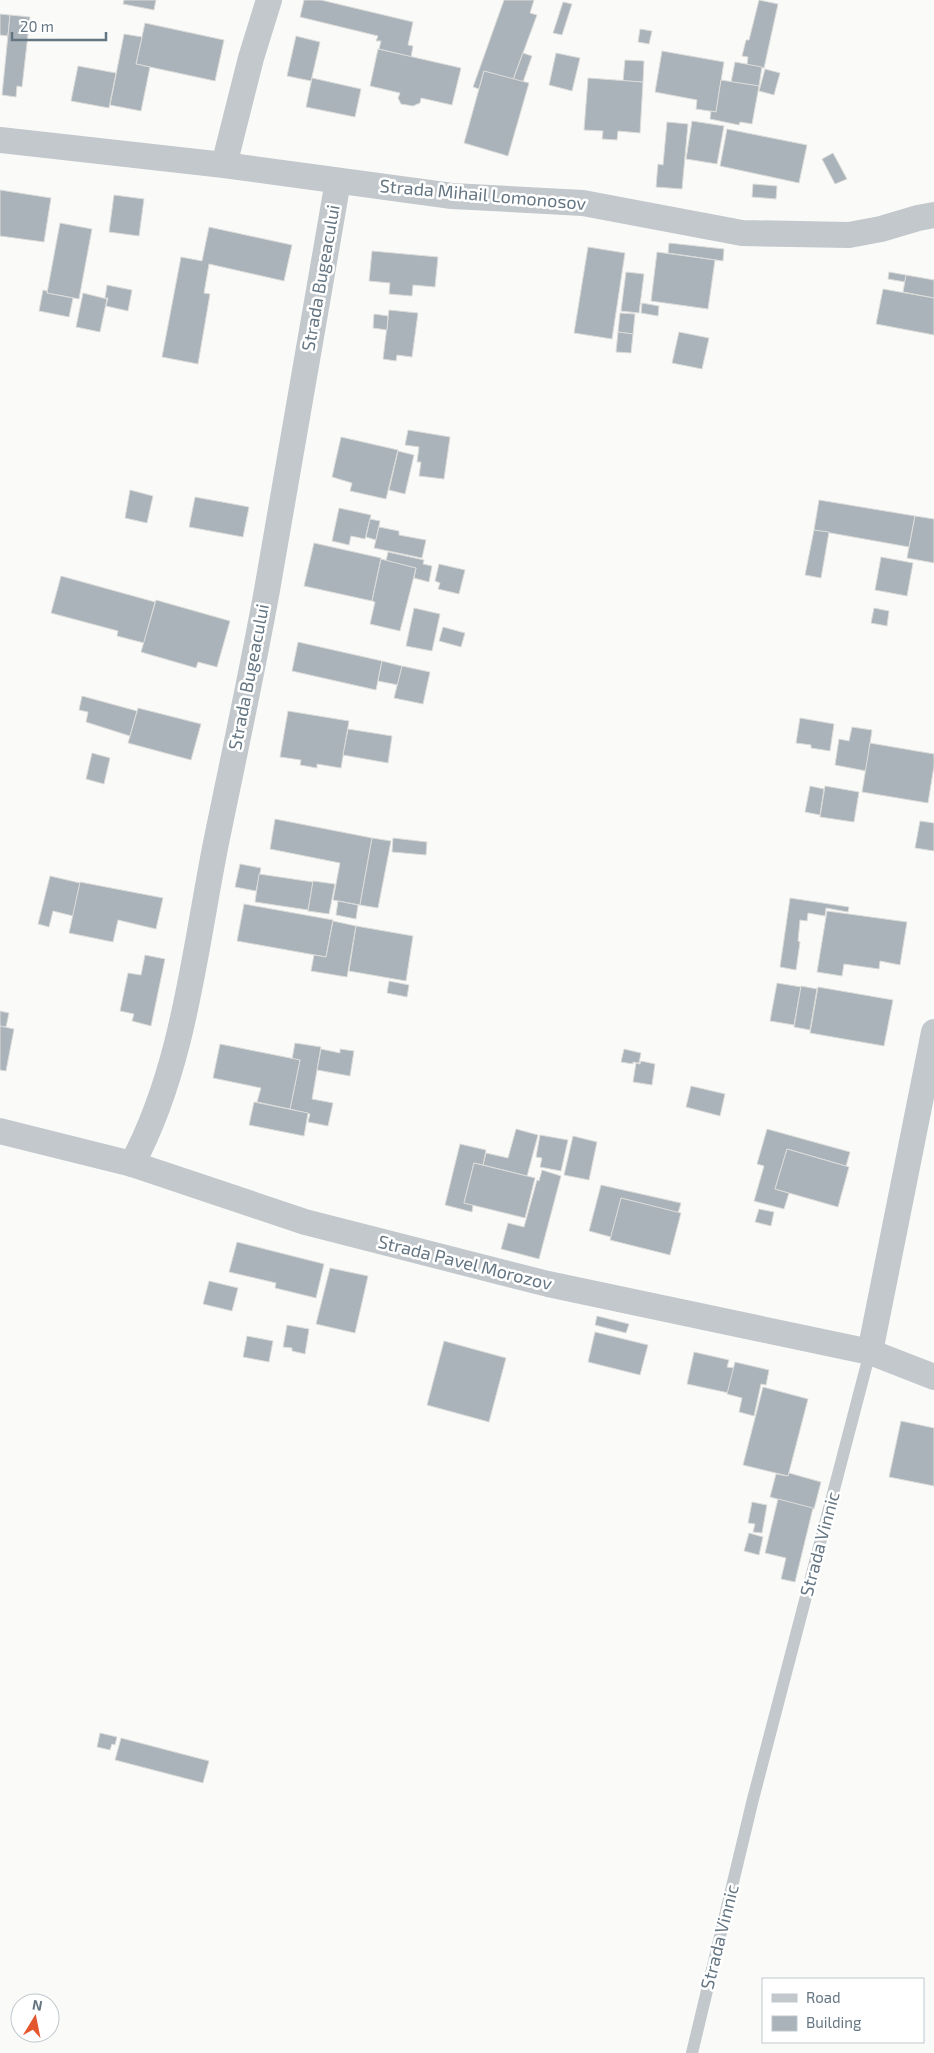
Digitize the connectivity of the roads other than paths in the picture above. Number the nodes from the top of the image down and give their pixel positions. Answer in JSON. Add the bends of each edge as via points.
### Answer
{"nodes":[{"id":1,"x":269,"y":0,"type":"edge"},
{"id":2,"x":0,"y":140,"type":"edge"},
{"id":3,"x":224,"y":164,"type":"junction"},
{"id":4,"x":338,"y":181,"type":"junction"},
{"id":5,"x":934,"y":215,"type":"edge"},
{"id":6,"x":934,"y":1032,"type":"edge"},
{"id":7,"x":0,"y":1131,"type":"edge"},
{"id":8,"x":132,"y":1164,"type":"junction"},
{"id":9,"x":870,"y":1352,"type":"junction"},
{"id":10,"x":934,"y":1377,"type":"edge"},
{"id":11,"x":692,"y":2053,"type":"edge"}],
"edges":[{"from":1,"to":3,"type":"street"},
{"from":2,"to":3,"type":"street","name":"Strada Mihail Lomonosov"},
{"from":3,"to":4,"type":"street","name":"Strada Mihail Lomonosov"},
{"from":4,"to":5,"type":"street","name":"Strada Mihail Lomonosov","via":[[452,196],[583,203],[742,233],[849,235]]},
{"from":4,"to":8,"type":"street","name":"Strada Bugeacului","via":[[266,592],[190,984],[166,1084],[148,1134]]},
{"from":6,"to":9,"type":"street","name":"Strada Vinnic"},
{"from":7,"to":8,"type":"street","name":"Strada Pavel Morozov"},
{"from":8,"to":9,"type":"street","name":"Strada Pavel Morozov","via":[[315,1225],[548,1284]]},
{"from":9,"to":10,"type":"street","name":"Strada Pavel Morozov"},
{"from":9,"to":11,"type":"lane","name":"Strada Vinnic","via":[[753,1800]]}]}
